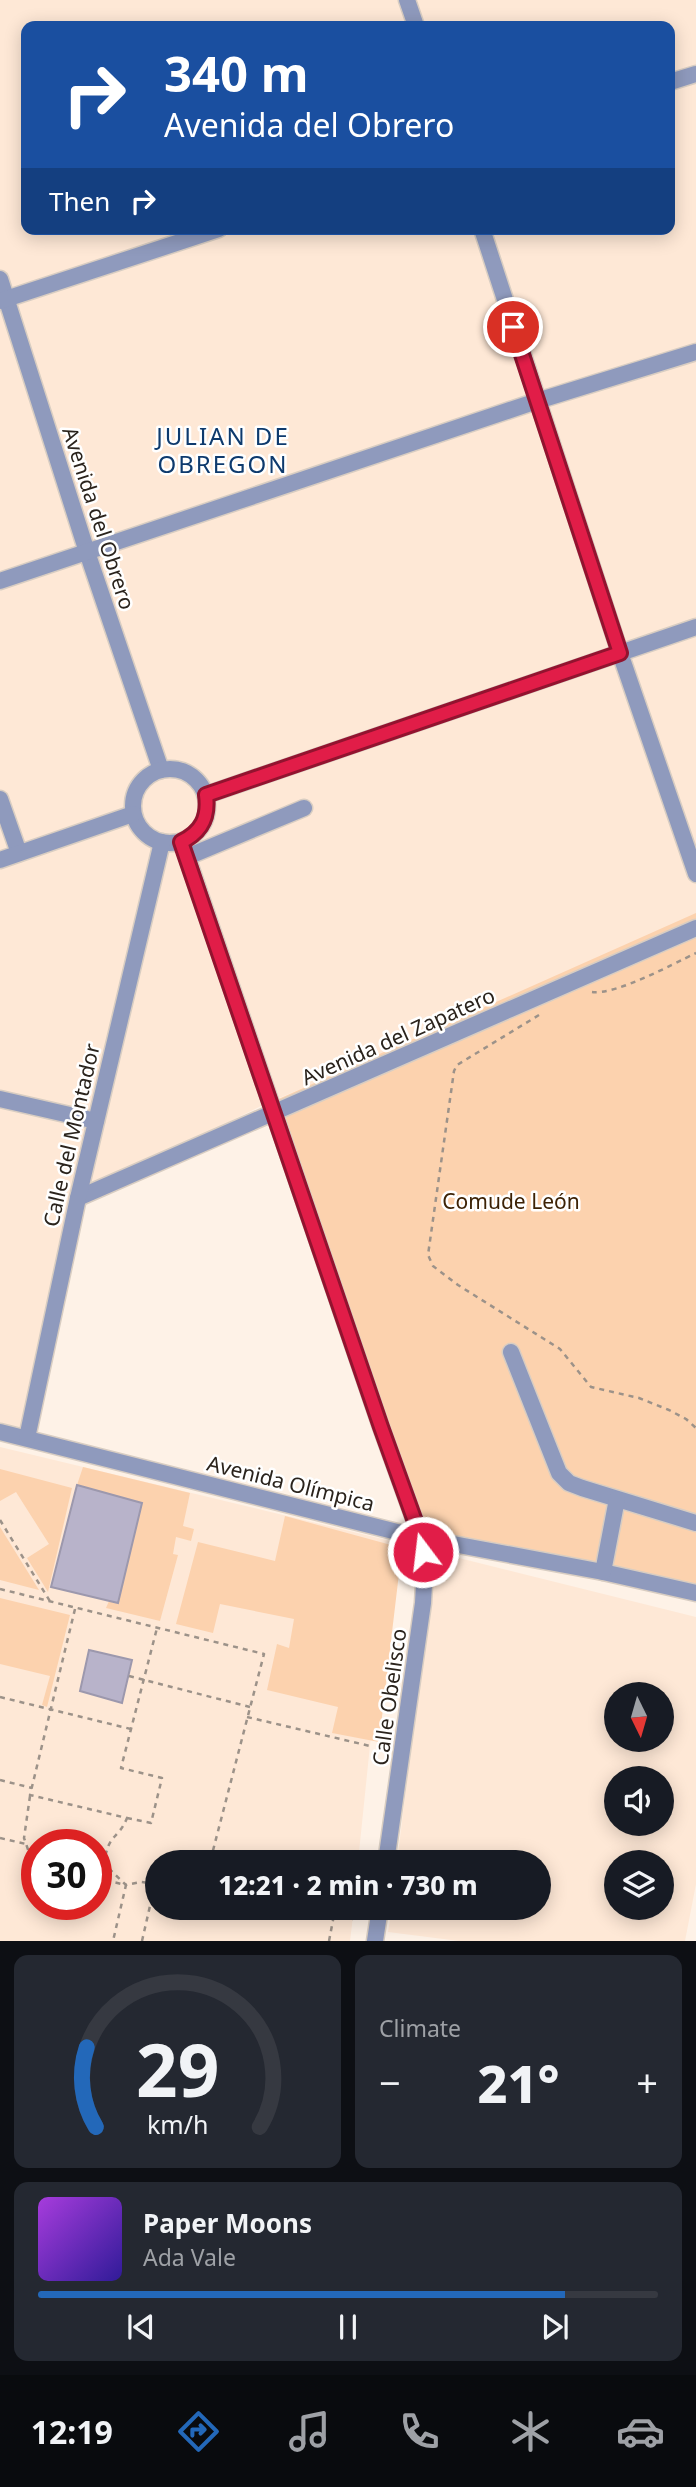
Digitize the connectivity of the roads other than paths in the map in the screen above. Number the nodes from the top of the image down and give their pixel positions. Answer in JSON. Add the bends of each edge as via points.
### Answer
{"nodes":[{"id":1,"x":407,"y":0,"type":"edge"},
{"id":2,"x":414,"y":21,"type":"edge"},
{"id":3,"x":696,"y":74,"type":"edge"},
{"id":4,"x":675,"y":80,"type":"edge"},
{"id":5,"x":201,"y":235,"type":"edge"},
{"id":6,"x":484,"y":235,"type":"edge"},
{"id":7,"x":0,"y":279,"type":"edge"},
{"id":8,"x":3,"y":300,"type":"edge"},
{"id":9,"x":696,"y":352,"type":"edge"},
{"id":10,"x":537,"y":401,"type":"junction"},
{"id":11,"x":87,"y":552,"type":"junction"},
{"id":12,"x":0,"y":581,"type":"edge"},
{"id":13,"x":696,"y":627,"type":"edge"},
{"id":14,"x":620,"y":653,"type":"junction"},
{"id":15,"x":161,"y":770,"type":"junction"},
{"id":16,"x":206,"y":795,"type":"junction"},
{"id":17,"x":0,"y":799,"type":"edge"},
{"id":18,"x":304,"y":808,"type":"dead end"},
{"id":19,"x":133,"y":814,"type":"junction"},
{"id":20,"x":162,"y":842,"type":"junction"},
{"id":21,"x":184,"y":849,"type":"junction"},
{"id":22,"x":19,"y":853,"type":"junction"},
{"id":23,"x":0,"y":860,"type":"edge"},
{"id":24,"x":696,"y":874,"type":"edge"},
{"id":25,"x":696,"y":928,"type":"edge"},
{"id":26,"x":0,"y":1099,"type":"edge"},
{"id":27,"x":274,"y":1112,"type":"junction"},
{"id":28,"x":96,"y":1121,"type":"junction"},
{"id":29,"x":78,"y":1198,"type":"junction"},
{"id":30,"x":511,"y":1352,"type":"dead end"},
{"id":31,"x":0,"y":1432,"type":"edge"},
{"id":32,"x":27,"y":1438,"type":"junction"},
{"id":33,"x":617,"y":1499,"type":"junction"},
{"id":34,"x":696,"y":1523,"type":"edge"},
{"id":35,"x":421,"y":1538,"type":"junction"},
{"id":36,"x":603,"y":1572,"type":"junction"},
{"id":37,"x":696,"y":1593,"type":"edge"},
{"id":38,"x":388,"y":1850,"type":"edge"},
{"id":39,"x":378,"y":1920,"type":"edge"},
{"id":40,"x":375,"y":1941,"type":"edge"}],
"edges":[{"from":1,"to":2,"type":"street"},
{"from":3,"to":4,"type":"street"},
{"from":5,"to":8,"type":"street"},
{"from":6,"to":10,"type":"street"},
{"from":7,"to":8,"type":"street","name":"Avenida del Obrero"},
{"from":8,"to":11,"type":"street","name":"Avenida del Obrero"},
{"from":9,"to":10,"type":"street"},
{"from":10,"to":11,"type":"street"},
{"from":10,"to":14,"type":"street"},
{"from":11,"to":12,"type":"street"},
{"from":11,"to":15,"type":"street","name":"Avenida del Obrero"},
{"from":13,"to":14,"type":"street"},
{"from":14,"to":16,"type":"street"},
{"from":14,"to":24,"type":"street"},
{"from":15,"to":16,"type":"street","via":[[183,771]]},
{"from":15,"to":19,"type":"street","via":[[142,782]]},
{"from":16,"to":21,"type":"street","via":[[208,806],[200,828]]},
{"from":17,"to":22,"type":"street"},
{"from":18,"to":21,"type":"street"},
{"from":19,"to":20,"type":"street","via":[[149,837]]},
{"from":19,"to":22,"type":"street"},
{"from":20,"to":21,"type":"street"},
{"from":20,"to":28,"type":"street","name":"Calle del Montador"},
{"from":21,"to":27,"type":"street"},
{"from":22,"to":23,"type":"street"},
{"from":25,"to":27,"type":"street","name":"Avenida del Zapatero"},
{"from":26,"to":28,"type":"street"},
{"from":27,"to":29,"type":"street","name":"Avenida del Zapatero"},
{"from":27,"to":35,"type":"street"},
{"from":28,"to":29,"type":"street","name":"Calle del Montador"},
{"from":29,"to":32,"type":"street","name":"Calle del Montador"},
{"from":30,"to":33,"type":"street","via":[[559,1473],[569,1483]]},
{"from":31,"to":32,"type":"street","name":"Avenida Olímpica"},
{"from":32,"to":35,"type":"street","name":"Avenida Olímpica"},
{"from":33,"to":34,"type":"street"},
{"from":33,"to":36,"type":"street"},
{"from":35,"to":36,"type":"street","name":"Avenida Olímpica"},
{"from":35,"to":38,"type":"street","name":"Calle Obelisco","via":[[423,1603]]},
{"from":36,"to":37,"type":"street","name":"Avenida Olímpica"},
{"from":39,"to":40,"type":"street"}]}
